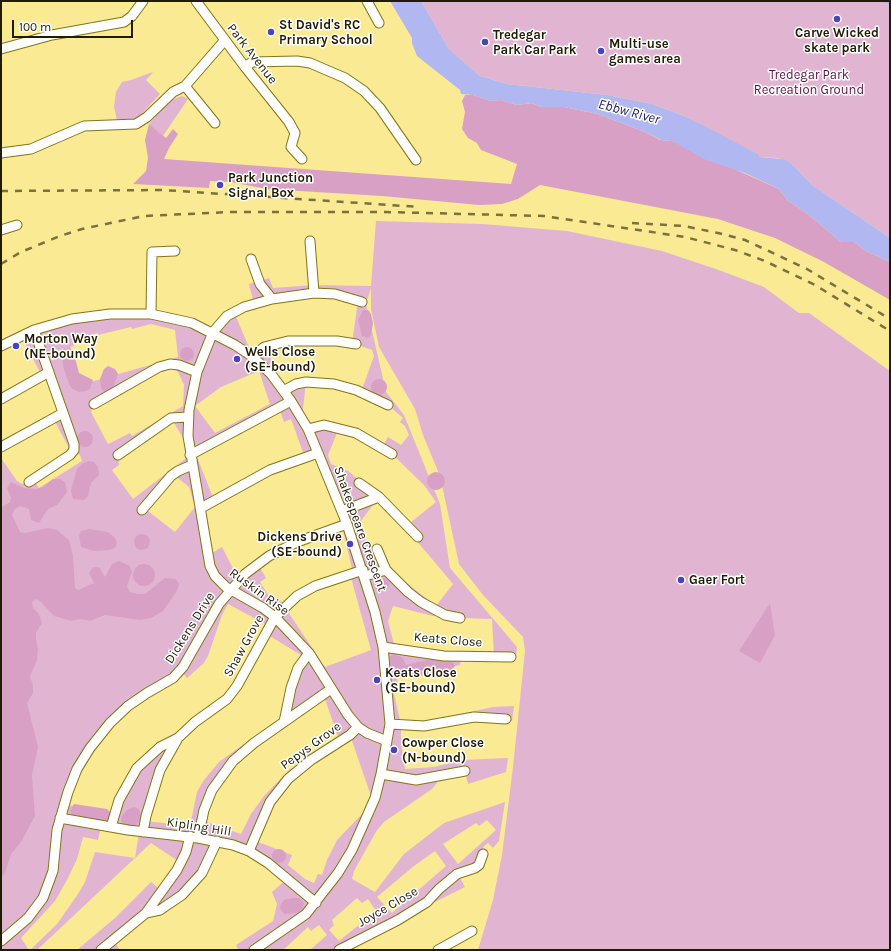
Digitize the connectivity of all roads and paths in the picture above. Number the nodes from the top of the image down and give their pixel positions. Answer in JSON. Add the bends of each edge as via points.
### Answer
{"nodes":[{"id":1,"x":144,"y":1,"type":"edge"},
{"id":2,"x":196,"y":1,"type":"edge"},
{"id":3,"x":367,"y":1,"type":"edge"},
{"id":4,"x":379,"y":23,"type":"dead end"},
{"id":5,"x":225,"y":40,"type":"junction"},
{"id":6,"x":1,"y":49,"type":"edge"},
{"id":7,"x":245,"y":68,"type":"junction"},
{"id":8,"x":185,"y":86,"type":"junction"},
{"id":9,"x":215,"y":123,"type":"dead end"},
{"id":10,"x":1,"y":153,"type":"edge"},
{"id":11,"x":302,"y":159,"type":"dead end"},
{"id":12,"x":416,"y":160,"type":"dead end"},
{"id":13,"x":17,"y":225,"type":"dead end"},
{"id":14,"x":1,"y":230,"type":"edge"},
{"id":15,"x":310,"y":241,"type":"dead end"},
{"id":16,"x":176,"y":252,"type":"dead end"},
{"id":17,"x":251,"y":259,"type":"dead end"},
{"id":18,"x":314,"y":293,"type":"junction"},
{"id":19,"x":272,"y":299,"type":"junction"},
{"id":20,"x":362,"y":302,"type":"dead end"},
{"id":21,"x":151,"y":314,"type":"junction"},
{"id":22,"x":34,"y":330,"type":"junction"},
{"id":23,"x":213,"y":332,"type":"junction"},
{"id":24,"x":356,"y":344,"type":"dead end"},
{"id":25,"x":1,"y":346,"type":"edge"},
{"id":26,"x":253,"y":357,"type":"junction"},
{"id":27,"x":49,"y":372,"type":"junction"},
{"id":28,"x":197,"y":372,"type":"junction"},
{"id":29,"x":285,"y":390,"type":"junction"},
{"id":30,"x":1,"y":399,"type":"edge"},
{"id":31,"x":291,"y":401,"type":"junction"},
{"id":32,"x":94,"y":404,"type":"dead end"},
{"id":33,"x":388,"y":405,"type":"dead end"},
{"id":34,"x":63,"y":413,"type":"junction"},
{"id":35,"x":188,"y":417,"type":"junction"},
{"id":36,"x":308,"y":429,"type":"junction"},
{"id":37,"x":1,"y":447,"type":"edge"},
{"id":38,"x":318,"y":453,"type":"junction"},
{"id":39,"x":392,"y":454,"type":"dead end"},
{"id":40,"x":118,"y":455,"type":"dead end"},
{"id":41,"x":190,"y":455,"type":"junction"},
{"id":42,"x":192,"y":465,"type":"junction"},
{"id":43,"x":29,"y":482,"type":"dead end"},
{"id":44,"x":359,"y":483,"type":"dead end"},
{"id":45,"x":379,"y":497,"type":"junction"},
{"id":46,"x":201,"y":508,"type":"junction"},
{"id":47,"x":142,"y":510,"type":"dead end"},
{"id":48,"x":342,"y":511,"type":"junction"},
{"id":49,"x":347,"y":524,"type":"junction"},
{"id":50,"x":418,"y":537,"type":"dead end"},
{"id":51,"x":377,"y":549,"type":"dead end"},
{"id":52,"x":386,"y":570,"type":"junction"},
{"id":53,"x":364,"y":573,"type":"junction"},
{"id":54,"x":230,"y":589,"type":"junction"},
{"id":55,"x":275,"y":617,"type":"junction"},
{"id":56,"x":460,"y":618,"type":"dead end"},
{"id":57,"x":383,"y":647,"type":"junction"},
{"id":58,"x":309,"y":653,"type":"junction"},
{"id":59,"x":511,"y":657,"type":"dead end"},
{"id":60,"x":332,"y":689,"type":"junction"},
{"id":61,"x":506,"y":719,"type":"dead end"},
{"id":62,"x":284,"y":722,"type":"junction"},
{"id":63,"x":390,"y":724,"type":"junction"},
{"id":64,"x":358,"y":727,"type":"junction"},
{"id":65,"x":178,"y":738,"type":"junction"},
{"id":66,"x":387,"y":740,"type":"junction"},
{"id":67,"x":465,"y":771,"type":"dead end"},
{"id":68,"x":381,"y":774,"type":"junction"},
{"id":69,"x":60,"y":818,"type":"junction"},
{"id":70,"x":110,"y":828,"type":"junction"},
{"id":71,"x":143,"y":832,"type":"junction"},
{"id":72,"x":194,"y":837,"type":"junction"},
{"id":73,"x":217,"y":841,"type":"junction"},
{"id":74,"x":249,"y":851,"type":"junction"},
{"id":75,"x":483,"y":854,"type":"dead end"},
{"id":76,"x":316,"y":903,"type":"junction"},
{"id":77,"x":146,"y":913,"type":"junction"},
{"id":78,"x":472,"y":931,"type":"dead end"},
{"id":79,"x":1,"y":941,"type":"edge"},
{"id":80,"x":260,"y":949,"type":"edge"},
{"id":81,"x":101,"y":950,"type":"edge"},
{"id":82,"x":339,"y":950,"type":"edge"},
{"id":83,"x":438,"y":950,"type":"edge"}],
"edges":[{"from":1,"to":6,"type":"street","via":[[124,22],[59,34]]},
{"from":2,"to":5,"type":"street","name":"Park Avenue"},
{"from":3,"to":4,"type":"street"},
{"from":5,"to":7,"type":"street","name":"Park Avenue"},
{"from":5,"to":8,"type":"street"},
{"from":7,"to":11,"type":"street","name":"Park Avenue","via":[[289,122],[295,133],[291,147]]},
{"from":7,"to":12,"type":"street","via":[[252,62],[297,61],[316,65],[345,78],[364,91],[380,108]]},
{"from":8,"to":9,"type":"street"},
{"from":8,"to":10,"type":"street","via":[[173,92],[136,124],[84,126],[31,149]]},
{"from":13,"to":14,"type":"street"},
{"from":15,"to":18,"type":"street"},
{"from":16,"to":21,"type":"street","via":[[152,252]]},
{"from":17,"to":19,"type":"street","via":[[260,284]]},
{"from":18,"to":19,"type":"street","name":"Ruskin Rise"},
{"from":18,"to":20,"type":"street","name":"Ruskin Rise","via":[[342,296]]},
{"from":19,"to":23,"type":"street","name":"Ruskin Rise","via":[[244,307],[227,316]]},
{"from":21,"to":22,"type":"street","name":"Shakespeare Crescent","via":[[110,314],[72,319]]},
{"from":21,"to":23,"type":"street","name":"Shakespeare Crescent","via":[[192,323]]},
{"from":22,"to":25,"type":"street","name":"Shakespeare Crescent"},
{"from":22,"to":27,"type":"street"},
{"from":23,"to":26,"type":"street","name":"Shakespeare Crescent"},
{"from":23,"to":28,"type":"street","name":"Ruskin Rise"},
{"from":24,"to":26,"type":"street","via":[[337,341],[288,341],[264,347]]},
{"from":26,"to":29,"type":"street","name":"Shakespeare Crescent"},
{"from":27,"to":30,"type":"street"},
{"from":27,"to":34,"type":"street"},
{"from":28,"to":32,"type":"street","via":[[174,364],[159,367]]},
{"from":28,"to":35,"type":"street","name":"Ruskin Rise"},
{"from":29,"to":31,"type":"street","name":"Shakespeare Crescent"},
{"from":29,"to":33,"type":"street","via":[[306,382],[334,384],[356,390]]},
{"from":31,"to":36,"type":"street","name":"Shakespeare Crescent"},
{"from":31,"to":41,"type":"street"},
{"from":34,"to":37,"type":"street"},
{"from":34,"to":43,"type":"street","via":[[74,450]]},
{"from":35,"to":40,"type":"street","via":[[171,418]]},
{"from":35,"to":41,"type":"street","name":"Ruskin Rise"},
{"from":36,"to":38,"type":"street","name":"Shakespeare Crescent"},
{"from":36,"to":39,"type":"street","via":[[324,425],[356,433]]},
{"from":38,"to":46,"type":"street","via":[[270,470]]},
{"from":38,"to":48,"type":"street","name":"Shakespeare Crescent"},
{"from":41,"to":42,"type":"street","name":"Ruskin Rise"},
{"from":42,"to":46,"type":"street","name":"Ruskin Rise"},
{"from":42,"to":47,"type":"street","via":[[171,476]]},
{"from":44,"to":45,"type":"street"},
{"from":45,"to":48,"type":"street"},
{"from":45,"to":50,"type":"street"},
{"from":46,"to":54,"type":"street","name":"Ruskin Rise","via":[[210,566],[215,576]]},
{"from":48,"to":49,"type":"street","name":"Shakespeare Crescent"},
{"from":49,"to":53,"type":"street","name":"Shakespeare Crescent"},
{"from":49,"to":54,"type":"street","name":"Dickens Drive","via":[[297,542],[269,556]]},
{"from":51,"to":52,"type":"street"},
{"from":52,"to":53,"type":"street","name":"Shaw Grove"},
{"from":52,"to":56,"type":"street","via":[[421,602],[445,615]]},
{"from":53,"to":55,"type":"street","name":"Shaw Grove","via":[[315,586],[297,596]]},
{"from":53,"to":57,"type":"street","name":"Shakespeare Crescent"},
{"from":54,"to":55,"type":"street","name":"Ruskin Rise"},
{"from":54,"to":69,"type":"street","name":"Dickens Drive","via":[[183,667],[173,678],[128,706],[90,748],[77,769]]},
{"from":55,"to":58,"type":"street","name":"Ruskin Rise"},
{"from":55,"to":65,"type":"street","name":"Shaw Grove","via":[[237,686],[227,698]]},
{"from":57,"to":59,"type":"street","name":"Keats Close","via":[[444,656]]},
{"from":57,"to":63,"type":"street","name":"Shakespeare Crescent"},
{"from":58,"to":60,"type":"street","name":"Ruskin Rise"},
{"from":58,"to":62,"type":"street","via":[[298,668]]},
{"from":60,"to":62,"type":"street"},
{"from":60,"to":64,"type":"street","name":"Ruskin Rise"},
{"from":61,"to":63,"type":"street","via":[[474,717],[424,726]]},
{"from":62,"to":72,"type":"street","via":[[250,746],[220,776]]},
{"from":63,"to":66,"type":"street","name":"Shakespeare Crescent"},
{"from":64,"to":66,"type":"street","name":"Ruskin Rise"},
{"from":64,"to":74,"type":"street","name":"Pepys Grove","via":[[345,739],[299,769],[283,784],[270,802]]},
{"from":65,"to":70,"type":"street","name":"Shaw Grove","via":[[160,747],[137,768],[119,800]]},
{"from":65,"to":71,"type":"street","name":"Shaw Grove","via":[[160,770]]},
{"from":66,"to":68,"type":"street","name":"Shakespeare Crescent"},
{"from":67,"to":68,"type":"street","via":[[416,780]]},
{"from":68,"to":76,"type":"street","name":"Shakespeare Crescent","via":[[366,819],[352,850]]},
{"from":69,"to":70,"type":"street","name":"Kipling Hill"},
{"from":69,"to":79,"type":"street","name":"Dickens Drive","via":[[52,871],[43,898],[28,918]]},
{"from":70,"to":71,"type":"street","name":"Kipling Hill"},
{"from":71,"to":72,"type":"street","name":"Kipling Hill"},
{"from":72,"to":73,"type":"street","name":"Kipling Hill"},
{"from":72,"to":77,"type":"street","via":[[177,870]]},
{"from":73,"to":74,"type":"street","name":"Kipling Hill"},
{"from":73,"to":77,"type":"street","via":[[210,860],[194,884],[171,904]]},
{"from":74,"to":76,"type":"street","name":"Kipling Hill"},
{"from":75,"to":82,"type":"street","name":"Joyce Close","via":[[479,865],[457,874],[427,902]]},
{"from":76,"to":80,"type":"street","name":"Shakespeare Crescent","via":[[306,914]]},
{"from":77,"to":81,"type":"street"},
{"from":78,"to":83,"type":"street"}]}
